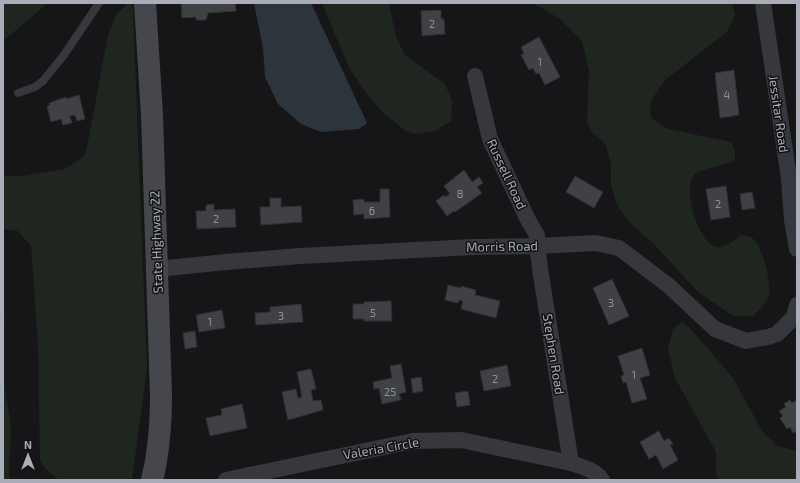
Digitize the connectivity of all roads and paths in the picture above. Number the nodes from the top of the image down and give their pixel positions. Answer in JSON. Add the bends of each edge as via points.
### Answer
{"nodes":[{"id":1,"x":99,"y":3,"type":"edge"},
{"id":2,"x":145,"y":3,"type":"edge"},
{"id":3,"x":763,"y":3,"type":"edge"},
{"id":4,"x":476,"y":76,"type":"dead end"},
{"id":5,"x":18,"y":93,"type":"dead end"},
{"id":6,"x":537,"y":246,"type":"junction"},
{"id":7,"x":797,"y":249,"type":"edge"},
{"id":8,"x":157,"y":269,"type":"junction"},
{"id":9,"x":797,"y":304,"type":"edge"},
{"id":10,"x":571,"y":463,"type":"junction"},
{"id":11,"x":152,"y":480,"type":"edge"},
{"id":12,"x":226,"y":480,"type":"edge"},
{"id":13,"x":602,"y":480,"type":"edge"}],
"edges":[{"from":1,"to":5,"type":"lane","via":[[43,81]]},
{"from":2,"to":8,"type":"main road","name":"State Highway 22"},
{"from":3,"to":7,"type":"street","name":"Jessitar Road"},
{"from":4,"to":6,"type":"street","name":"Russell Road","via":[[490,140],[537,235]]},
{"from":6,"to":8,"type":"street","name":"Morris Road","via":[[300,256]]},
{"from":6,"to":9,"type":"street","name":"Morris Road","via":[[596,243],[618,248],[669,286],[715,329],[746,341],[777,334],[794,317]]},
{"from":6,"to":10,"type":"street","name":"Stephen Road"},
{"from":8,"to":11,"type":"main road","name":"State Highway 22","via":[[161,422]]},
{"from":10,"to":12,"type":"street","name":"Valeria Circle","via":[[461,440],[413,440]]},
{"from":10,"to":13,"type":"street","name":"Valeria Circle","via":[[598,474]]}]}
